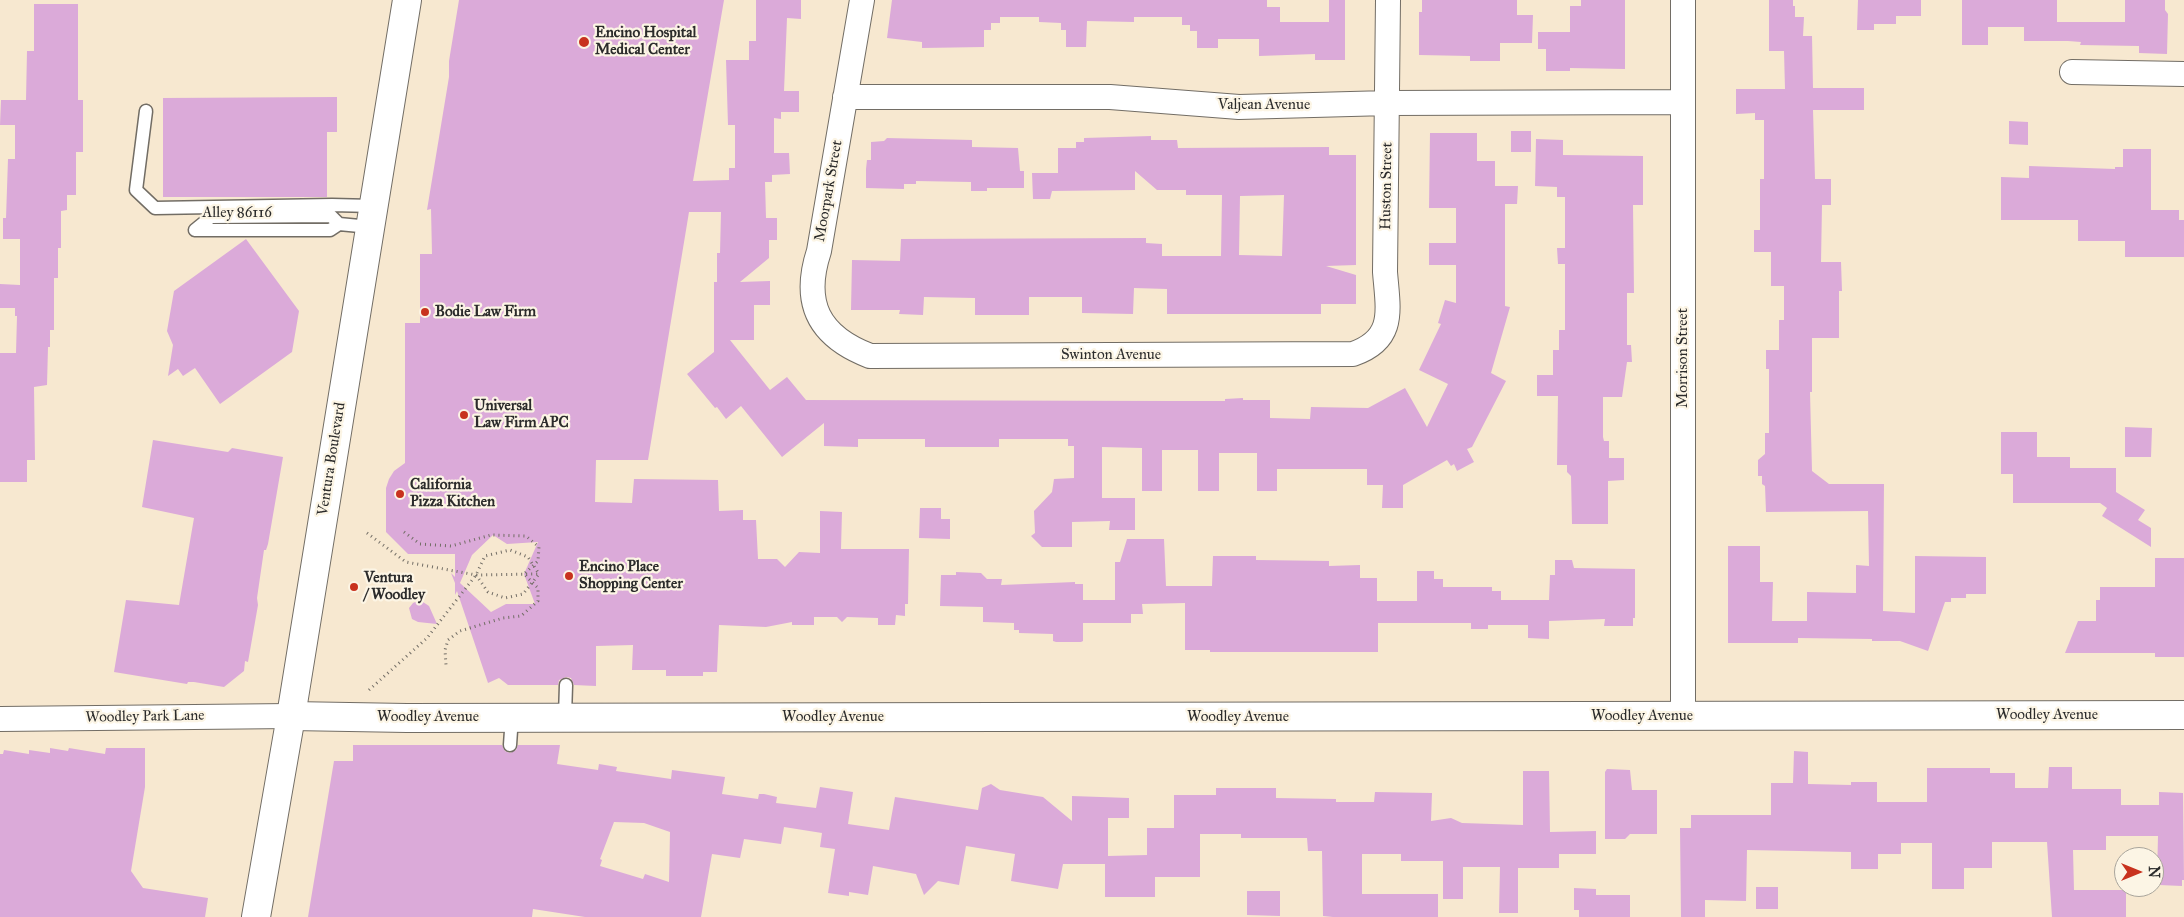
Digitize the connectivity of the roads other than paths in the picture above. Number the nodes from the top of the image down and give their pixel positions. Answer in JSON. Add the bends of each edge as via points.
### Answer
{"nodes":[{"id":1,"x":407,"y":0,"type":"edge"},
{"id":2,"x":862,"y":0,"type":"edge"},
{"id":3,"x":1388,"y":0,"type":"edge"},
{"id":4,"x":1683,"y":0,"type":"edge"},
{"id":5,"x":2072,"y":72,"type":"dead end"},
{"id":6,"x":2184,"y":74,"type":"edge"},
{"id":7,"x":846,"y":97,"type":"junction"},
{"id":8,"x":1683,"y":102,"type":"junction"},
{"id":9,"x":1388,"y":103,"type":"junction"},
{"id":10,"x":146,"y":111,"type":"dead end"},
{"id":11,"x":372,"y":217,"type":"junction"},
{"id":12,"x":339,"y":224,"type":"junction"},
{"id":13,"x":1353,"y":354,"type":"joint"},
{"id":14,"x":870,"y":356,"type":"joint"},
{"id":15,"x":566,"y":685,"type":"dead end"},
{"id":16,"x":1684,"y":715,"type":"junction"},
{"id":17,"x":2184,"y":715,"type":"edge"},
{"id":18,"x":291,"y":716,"type":"junction"},
{"id":19,"x":512,"y":716,"type":"junction"},
{"id":20,"x":565,"y":716,"type":"junction"},
{"id":21,"x":0,"y":719,"type":"edge"},
{"id":22,"x":510,"y":745,"type":"dead end"},
{"id":23,"x":256,"y":917,"type":"edge"}],
"edges":[{"from":1,"to":11,"type":"street","name":"Ventura Boulevard"},
{"from":2,"to":7,"type":"street","name":"Moorpark Street"},
{"from":3,"to":9,"type":"street","name":"Huston Street"},
{"from":4,"to":8,"type":"street","name":"Morrison Street"},
{"from":5,"to":6,"type":"street"},
{"from":7,"to":9,"type":"street","name":"Valjean Avenue","via":[[1110,97],[1239,107]]},
{"from":7,"to":14,"type":"street","name":"Moorpark Street","via":[[819,251],[812,272],[812,299],[826,329],[854,350]]},
{"from":8,"to":9,"type":"street","name":"Valjean Avenue"},
{"from":8,"to":16,"type":"street","name":"Morrison Street"},
{"from":9,"to":13,"type":"street","name":"Huston Street","via":[[1386,323],[1380,338],[1368,349]]},
{"from":10,"to":11,"type":"lane","via":[[136,190],[155,208],[332,205]]},
{"from":11,"to":12,"type":"lane","name":"Alley 86116"},
{"from":11,"to":18,"type":"street","name":"Ventura Boulevard"},
{"from":12,"to":12,"type":"lane","name":"Alley 86116","via":[[331,216],[211,217],[195,230],[330,230]]},
{"from":13,"to":14,"type":"street","name":"Swinton Avenue"},
{"from":15,"to":20,"type":"lane"},
{"from":16,"to":17,"type":"street","name":"Woodley Avenue"},
{"from":16,"to":20,"type":"street","name":"Woodley Avenue"},
{"from":18,"to":19,"type":"street","name":"Woodley Avenue"},
{"from":18,"to":21,"type":"street","name":"Woodley Park Lane"},
{"from":18,"to":23,"type":"street","name":"Ventura Boulevard"},
{"from":19,"to":20,"type":"street","name":"Woodley Avenue"},
{"from":19,"to":22,"type":"lane"}]}
